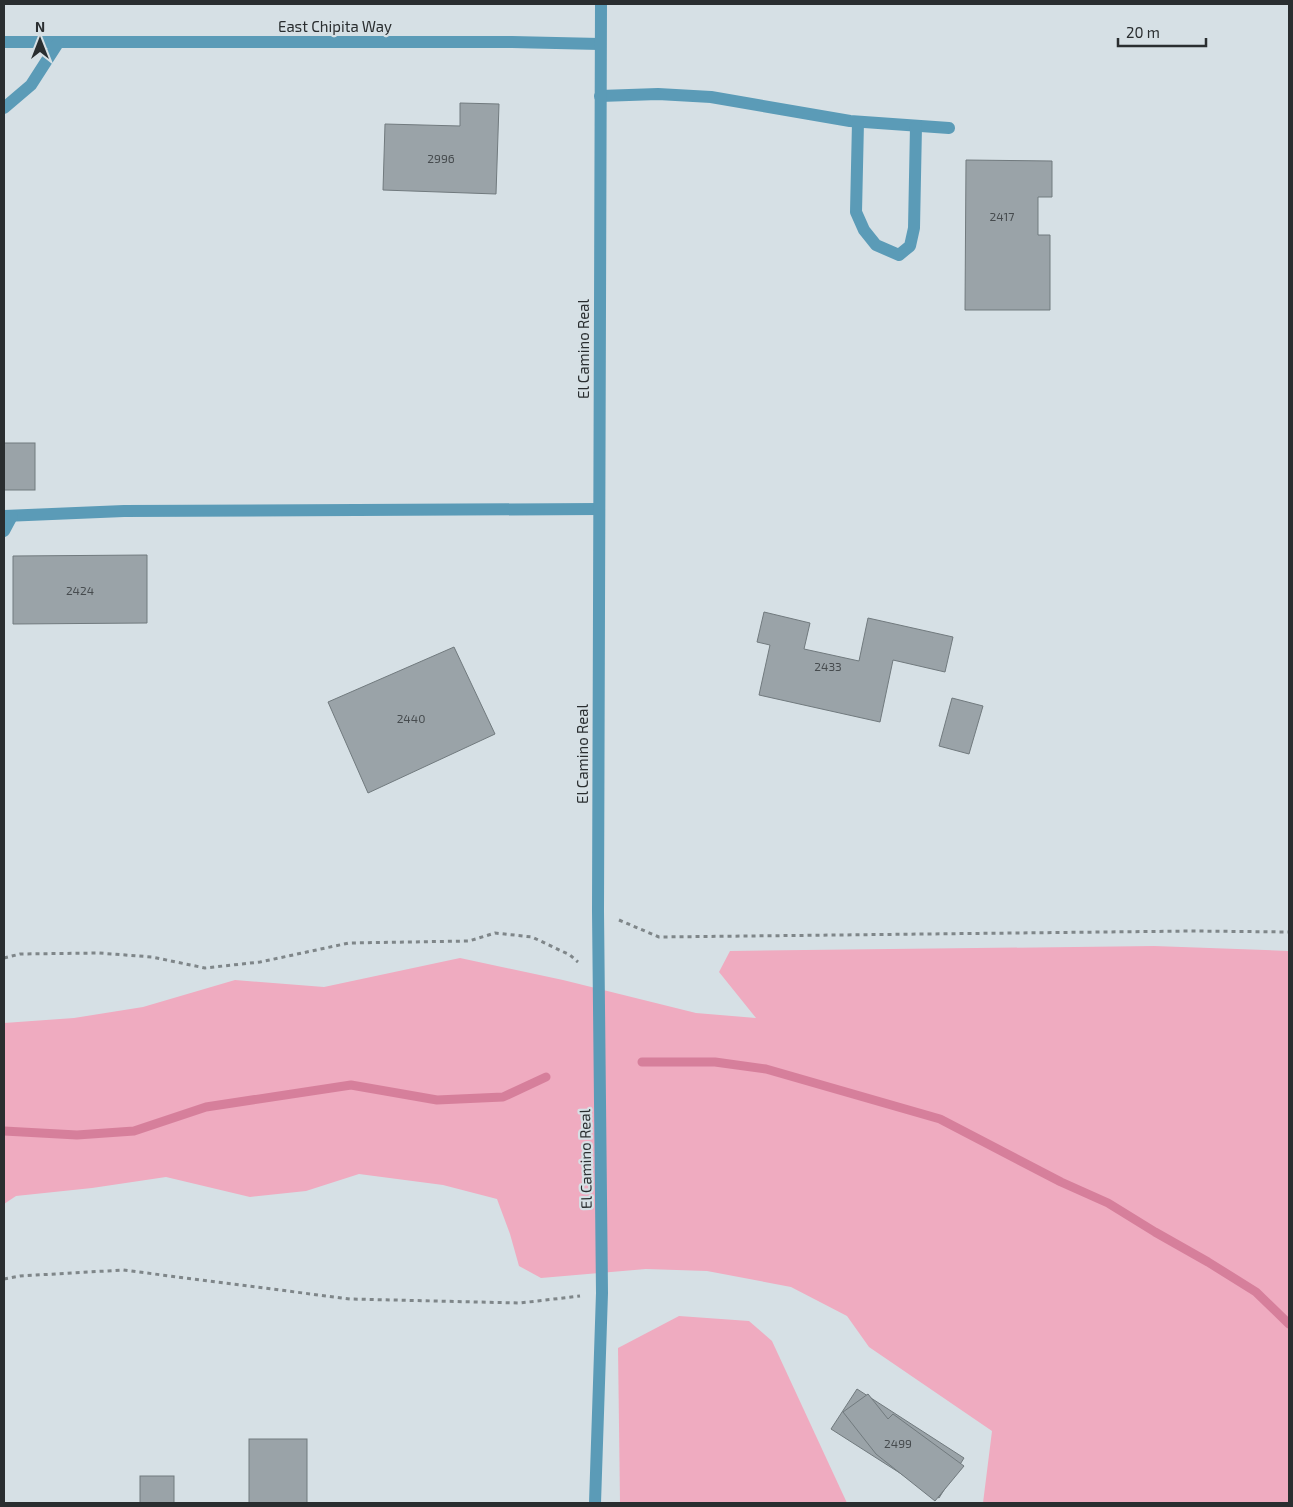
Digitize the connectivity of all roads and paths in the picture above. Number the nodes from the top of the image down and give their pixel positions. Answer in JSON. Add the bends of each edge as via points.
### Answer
{"nodes":[{"id":1,"x":600,"y":4,"type":"edge"},
{"id":2,"x":4,"y":42,"type":"edge"},
{"id":3,"x":64,"y":43,"type":"junction"},
{"id":4,"x":600,"y":44,"type":"junction"},
{"id":5,"x":600,"y":96,"type":"junction"},
{"id":6,"x":4,"y":108,"type":"edge"},
{"id":7,"x":858,"y":122,"type":"junction"},
{"id":8,"x":916,"y":126,"type":"junction"},
{"id":9,"x":949,"y":128,"type":"dead end"},
{"id":10,"x":599,"y":508,"type":"junction"},
{"id":11,"x":8,"y":516,"type":"edge"},
{"id":12,"x":4,"y":531,"type":"edge"},
{"id":13,"x":598,"y":911,"type":"junction"},
{"id":14,"x":1289,"y":932,"type":"edge"},
{"id":15,"x":4,"y":958,"type":"edge"},
{"id":16,"x":599,"y":980,"type":"junction"},
{"id":17,"x":4,"y":1279,"type":"edge"},
{"id":18,"x":602,"y":1293,"type":"junction"},
{"id":19,"x":595,"y":1503,"type":"edge"}],
"edges":[{"from":1,"to":4,"type":"street","name":"El Camino Real"},
{"from":2,"to":3,"type":"street","name":"East Chipita Way"},
{"from":3,"to":4,"type":"street","name":"East Chipita Way"},
{"from":3,"to":6,"type":"street","via":[[31,85]]},
{"from":4,"to":5,"type":"street","name":"El Camino Real"},
{"from":5,"to":7,"type":"street","via":[[658,94],[711,97]]},
{"from":5,"to":10,"type":"street","name":"El Camino Real"},
{"from":7,"to":8,"type":"street"},
{"from":7,"to":8,"type":"street","via":[[856,212],[876,245],[899,255],[910,246],[914,228]]},
{"from":8,"to":9,"type":"street"},
{"from":10,"to":11,"type":"street","via":[[134,511]]},
{"from":10,"to":13,"type":"street","name":"El Camino Real"},
{"from":11,"to":12,"type":"street"},
{"from":13,"to":14,"type":"path","via":[[659,936]]},
{"from":13,"to":16,"type":"street","name":"El Camino Real"},
{"from":15,"to":16,"type":"path","via":[[20,954],[99,952],[152,957],[205,968],[260,962],[349,943],[469,941],[495,933],[532,937],[570,955]]},
{"from":16,"to":18,"type":"street","name":"El Camino Real"},
{"from":17,"to":18,"type":"path","via":[[123,1270],[350,1300],[520,1303]]},
{"from":18,"to":19,"type":"street","name":"El Camino Real"}]}
